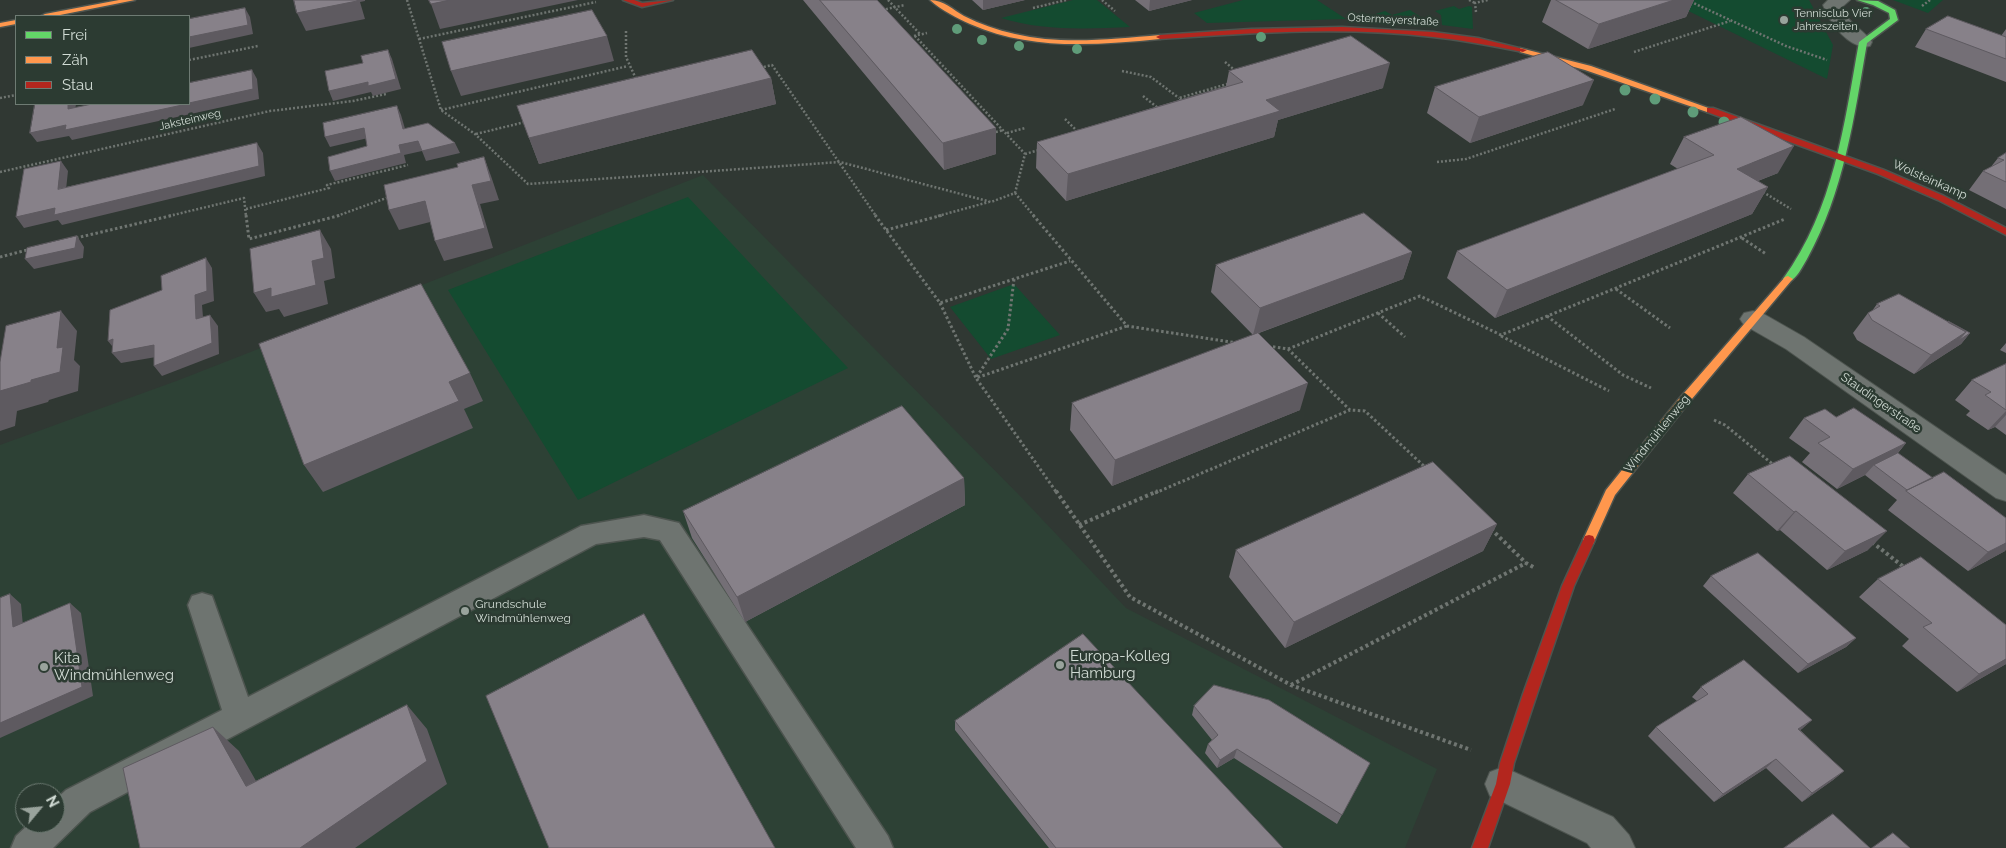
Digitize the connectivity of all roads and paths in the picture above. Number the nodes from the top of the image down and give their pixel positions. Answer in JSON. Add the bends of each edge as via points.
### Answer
{"nodes":[{"id":1,"x":132,"y":0,"type":"edge"},
{"id":2,"x":406,"y":0,"type":"edge"},
{"id":3,"x":627,"y":0,"type":"edge"},
{"id":4,"x":669,"y":0,"type":"edge"},
{"id":5,"x":888,"y":0,"type":"edge"},
{"id":6,"x":934,"y":0,"type":"edge"},
{"id":7,"x":1469,"y":0,"type":"edge"},
{"id":8,"x":1688,"y":0,"type":"edge"},
{"id":9,"x":1841,"y":0,"type":"edge"},
{"id":10,"x":1861,"y":0,"type":"edge"},
{"id":11,"x":597,"y":2,"type":"dead end"},
{"id":12,"x":912,"y":3,"type":"dead end"},
{"id":13,"x":1475,"y":4,"type":"dead end"},
{"id":14,"x":895,"y":7,"type":"junction"},
{"id":15,"x":878,"y":11,"type":"edge"},
{"id":16,"x":50,"y":15,"type":"edge"},
{"id":17,"x":1731,"y":21,"type":"junction"},
{"id":18,"x":15,"y":22,"type":"edge"},
{"id":19,"x":627,"y":24,"type":"dead end"},
{"id":20,"x":0,"y":25,"type":"edge"},
{"id":21,"x":929,"y":32,"type":"dead end"},
{"id":22,"x":921,"y":35,"type":"junction"},
{"id":23,"x":915,"y":36,"type":"junction"},
{"id":24,"x":908,"y":38,"type":"edge"},
{"id":25,"x":419,"y":40,"type":"junction"},
{"id":26,"x":1863,"y":42,"type":"junction"},
{"id":27,"x":258,"y":46,"type":"dead end"},
{"id":28,"x":190,"y":60,"type":"edge"},
{"id":29,"x":1831,"y":61,"type":"dead end"},
{"id":30,"x":942,"y":65,"type":"junction"},
{"id":31,"x":628,"y":66,"type":"junction"},
{"id":32,"x":935,"y":67,"type":"edge"},
{"id":33,"x":755,"y":69,"type":"edge"},
{"id":34,"x":1113,"y":70,"type":"dead end"},
{"id":35,"x":1605,"y":74,"type":"junction"},
{"id":36,"x":1238,"y":81,"type":"edge"},
{"id":37,"x":640,"y":87,"type":"edge"},
{"id":38,"x":386,"y":94,"type":"edge"},
{"id":39,"x":15,"y":95,"type":"edge"},
{"id":40,"x":972,"y":96,"type":"junction"},
{"id":41,"x":1143,"y":96,"type":"dead end"},
{"id":42,"x":0,"y":98,"type":"edge"},
{"id":43,"x":964,"y":98,"type":"edge"},
{"id":44,"x":1179,"y":98,"type":"junction"},
{"id":45,"x":1624,"y":106,"type":"dead end"},
{"id":46,"x":1180,"y":108,"type":"edge"},
{"id":47,"x":441,"y":110,"type":"junction"},
{"id":48,"x":1164,"y":113,"type":"edge"},
{"id":49,"x":1065,"y":119,"type":"dead end"},
{"id":50,"x":531,"y":120,"type":"edge"},
{"id":51,"x":1025,"y":128,"type":"dead end"},
{"id":52,"x":1004,"y":130,"type":"junction"},
{"id":53,"x":1007,"y":133,"type":"junction"},
{"id":54,"x":475,"y":134,"type":"junction"},
{"id":55,"x":988,"y":134,"type":"edge"},
{"id":56,"x":1084,"y":138,"type":"edge"},
{"id":57,"x":1042,"y":150,"type":"edge"},
{"id":58,"x":1025,"y":154,"type":"junction"},
{"id":59,"x":1842,"y":158,"type":"junction"},
{"id":60,"x":840,"y":162,"type":"junction"},
{"id":61,"x":1437,"y":162,"type":"dead end"},
{"id":62,"x":408,"y":165,"type":"dead end"},
{"id":63,"x":0,"y":172,"type":"edge"},
{"id":64,"x":1761,"y":191,"type":"edge"},
{"id":65,"x":1015,"y":193,"type":"junction"},
{"id":66,"x":394,"y":195,"type":"edge"},
{"id":67,"x":991,"y":202,"type":"junction"},
{"id":68,"x":246,"y":208,"type":"junction"},
{"id":69,"x":1798,"y":214,"type":"dead end"},
{"id":70,"x":1790,"y":217,"type":"dead end"},
{"id":71,"x":886,"y":230,"type":"junction"},
{"id":72,"x":2006,"y":232,"type":"edge"},
{"id":73,"x":1741,"y":238,"type":"junction"},
{"id":74,"x":75,"y":239,"type":"edge"},
{"id":75,"x":38,"y":248,"type":"edge"},
{"id":76,"x":0,"y":257,"type":"edge"},
{"id":77,"x":1771,"y":258,"type":"dead end"},
{"id":78,"x":1070,"y":261,"type":"junction"},
{"id":79,"x":1014,"y":279,"type":"junction"},
{"id":80,"x":1615,"y":289,"type":"junction"},
{"id":81,"x":940,"y":303,"type":"junction"},
{"id":82,"x":1378,"y":313,"type":"junction"},
{"id":83,"x":1547,"y":316,"type":"junction"},
{"id":84,"x":1753,"y":319,"type":"junction"},
{"id":85,"x":1127,"y":326,"type":"junction"},
{"id":86,"x":1670,"y":328,"type":"dead end"},
{"id":87,"x":1501,"y":335,"type":"junction"},
{"id":88,"x":1405,"y":337,"type":"dead end"},
{"id":89,"x":1241,"y":343,"type":"edge"},
{"id":90,"x":1260,"y":345,"type":"edge"},
{"id":91,"x":1288,"y":349,"type":"junction"},
{"id":92,"x":976,"y":378,"type":"junction"},
{"id":93,"x":1609,"y":391,"type":"dead end"},
{"id":94,"x":1682,"y":403,"type":"junction"},
{"id":95,"x":1350,"y":410,"type":"junction"},
{"id":96,"x":1779,"y":468,"type":"edge"},
{"id":97,"x":1428,"y":470,"type":"edge"},
{"id":98,"x":2006,"y":490,"type":"edge"},
{"id":99,"x":1484,"y":523,"type":"edge"},
{"id":100,"x":1079,"y":525,"type":"junction"},
{"id":101,"x":1864,"y":536,"type":"edge"},
{"id":102,"x":1526,"y":562,"type":"junction"},
{"id":103,"x":1910,"y":572,"type":"edge"},
{"id":104,"x":1568,"y":586,"type":"junction"},
{"id":105,"x":202,"y":604,"type":"dead end"},
{"id":106,"x":1291,"y":685,"type":"junction"},
{"id":107,"x":239,"y":716,"type":"junction"},
{"id":108,"x":1505,"y":774,"type":"junction"},
{"id":109,"x":65,"y":813,"type":"edge"},
{"id":110,"x":44,"y":833,"type":"edge"},
{"id":111,"x":28,"y":848,"type":"edge"},
{"id":112,"x":876,"y":848,"type":"edge"},
{"id":113,"x":1480,"y":848,"type":"edge"},
{"id":114,"x":1616,"y":848,"type":"edge"}],
"edges":[{"from":1,"to":16,"type":"street"},
{"from":2,"to":25,"type":"path"},
{"from":3,"to":4,"type":"street","via":[[644,6]]},
{"from":5,"to":14,"type":"path"},
{"from":6,"to":35,"type":"street","name":"Ostermeyerstraße","via":[[981,28],[1036,40],[1103,41],[1266,30],[1436,34],[1541,55]]},
{"from":7,"to":13,"type":"path"},
{"from":8,"to":17,"type":"path"},
{"from":9,"to":26,"type":"street","via":[[1832,5],[1834,11],[1840,22]]},
{"from":10,"to":26,"type":"street","via":[[1885,7],[1894,16],[1891,24]]},
{"from":11,"to":25,"type":"path"},
{"from":12,"to":14,"type":"path"},
{"from":14,"to":15,"type":"path"},
{"from":14,"to":22,"type":"path"},
{"from":17,"to":29,"type":"path","via":[[1786,46]]},
{"from":17,"to":35,"type":"path","via":[[1626,54]]},
{"from":18,"to":20,"type":"street"},
{"from":19,"to":31,"type":"path","via":[[622,49]]},
{"from":21,"to":22,"type":"path"},
{"from":22,"to":23,"type":"path"},
{"from":23,"to":24,"type":"path"},
{"from":23,"to":30,"type":"path"},
{"from":25,"to":47,"type":"path"},
{"from":26,"to":59,"type":"street","name":"Windmühlenweg"},
{"from":27,"to":28,"type":"path"},
{"from":30,"to":32,"type":"path"},
{"from":30,"to":40,"type":"path"},
{"from":31,"to":37,"type":"path"},
{"from":31,"to":47,"type":"path"},
{"from":33,"to":60,"type":"path","via":[[772,65]]},
{"from":34,"to":44,"type":"path","via":[[1151,76]]},
{"from":35,"to":59,"type":"street","name":"Ostermeyerstraße"},
{"from":36,"to":44,"type":"path"},
{"from":38,"to":63,"type":"path","name":"Jaksteinweg","via":[[353,102],[270,112]]},
{"from":39,"to":42,"type":"path"},
{"from":40,"to":43,"type":"path"},
{"from":40,"to":52,"type":"path"},
{"from":41,"to":48,"type":"path"},
{"from":44,"to":46,"type":"path","via":[[1188,106]]},
{"from":45,"to":61,"type":"path","via":[[1466,160]]},
{"from":47,"to":54,"type":"path"},
{"from":49,"to":56,"type":"path"},
{"from":50,"to":54,"type":"path"},
{"from":51,"to":53,"type":"path"},
{"from":52,"to":53,"type":"path"},
{"from":52,"to":55,"type":"path"},
{"from":53,"to":58,"type":"path"},
{"from":54,"to":60,"type":"path","via":[[528,184]]},
{"from":57,"to":58,"type":"path"},
{"from":58,"to":65,"type":"path"},
{"from":59,"to":72,"type":"street","name":"Wolsteinkamp","via":[[1940,198]]},
{"from":59,"to":84,"type":"street","name":"Windmühlenweg","via":[[1817,232],[1794,273]]},
{"from":60,"to":67,"type":"path"},
{"from":60,"to":71,"type":"path"},
{"from":62,"to":68,"type":"path"},
{"from":64,"to":69,"type":"path"},
{"from":65,"to":67,"type":"path"},
{"from":65,"to":78,"type":"path"},
{"from":66,"to":68,"type":"path","via":[[326,220],[249,239]]},
{"from":67,"to":71,"type":"path"},
{"from":68,"to":74,"type":"path","via":[[244,198]]},
{"from":70,"to":73,"type":"path"},
{"from":71,"to":81,"type":"path"},
{"from":73,"to":77,"type":"path"},
{"from":73,"to":80,"type":"path"},
{"from":75,"to":76,"type":"path"},
{"from":78,"to":79,"type":"path"},
{"from":78,"to":85,"type":"path"},
{"from":79,"to":81,"type":"path"},
{"from":79,"to":92,"type":"path","via":[[1008,329]]},
{"from":80,"to":83,"type":"path"},
{"from":80,"to":86,"type":"path"},
{"from":81,"to":92,"type":"path"},
{"from":82,"to":87,"type":"path","via":[[1420,296]]},
{"from":82,"to":88,"type":"path"},
{"from":82,"to":91,"type":"path"},
{"from":83,"to":87,"type":"path"},
{"from":83,"to":94,"type":"path","via":[[1623,375]]},
{"from":84,"to":94,"type":"street","name":"Windmühlenweg"},
{"from":84,"to":98,"type":"street","name":"Staudingerstraße","via":[[1796,343]]},
{"from":85,"to":89,"type":"path"},
{"from":85,"to":92,"type":"path"},
{"from":87,"to":93,"type":"path"},
{"from":90,"to":91,"type":"path"},
{"from":91,"to":95,"type":"path"},
{"from":92,"to":100,"type":"path"},
{"from":94,"to":96,"type":"path","via":[[1724,425]]},
{"from":94,"to":104,"type":"street","name":"Windmühlenweg","via":[[1610,493]]},
{"from":95,"to":97,"type":"path","via":[[1365,411]]},
{"from":95,"to":100,"type":"path"},
{"from":99,"to":102,"type":"path"},
{"from":100,"to":106,"type":"path","via":[[1130,597]]},
{"from":101,"to":103,"type":"path"},
{"from":102,"to":104,"type":"path"},
{"from":102,"to":106,"type":"path"},
{"from":104,"to":108,"type":"street","name":"Windmühlenweg"},
{"from":105,"to":107,"type":"lane"},
{"from":106,"to":108,"type":"path"},
{"from":107,"to":109,"type":"lane","via":[[78,801]]},
{"from":107,"to":112,"type":"lane","via":[[591,534],[644,526],[669,531]]},
{"from":108,"to":113,"type":"street","name":"Windmühlenweg"},
{"from":108,"to":114,"type":"street","via":[[1600,830]]},
{"from":110,"to":111,"type":"lane"}]}
